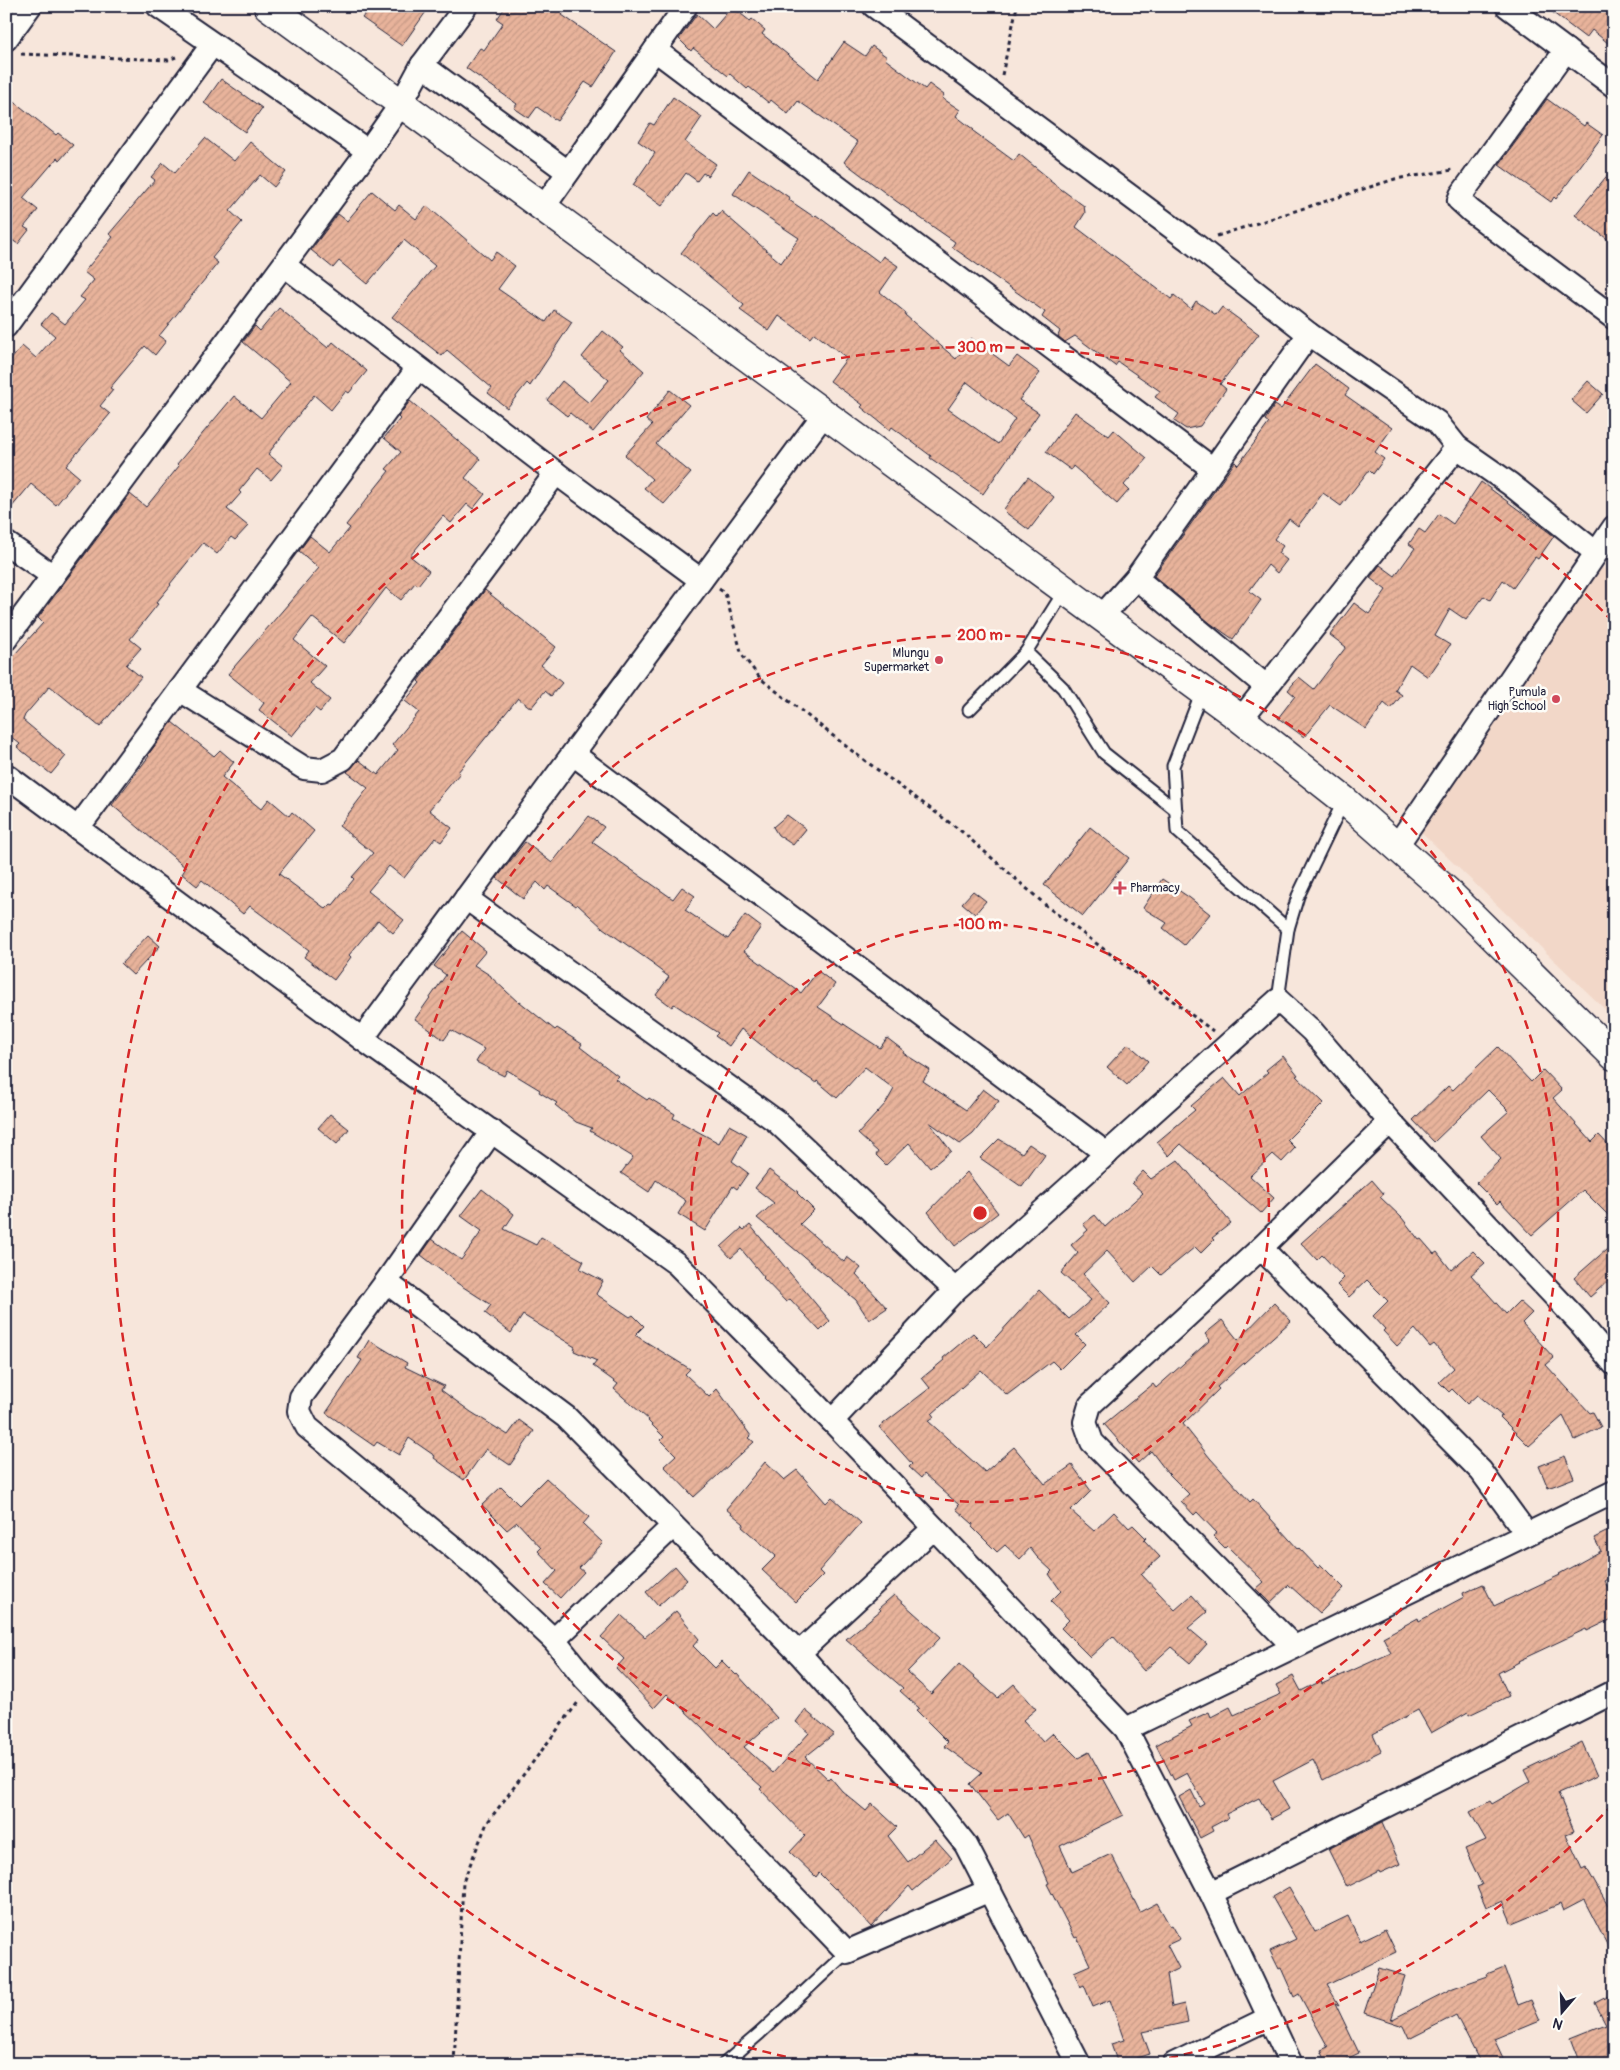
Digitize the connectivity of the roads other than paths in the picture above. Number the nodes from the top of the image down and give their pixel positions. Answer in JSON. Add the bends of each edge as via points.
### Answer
{"nodes":[{"id":1,"x":30,"y":6,"type":"edge"},
{"id":2,"x":158,"y":6,"type":"edge"},
{"id":3,"x":268,"y":6,"type":"edge"},
{"id":4,"x":466,"y":6,"type":"edge"},
{"id":5,"x":686,"y":6,"type":"edge"},
{"id":6,"x":874,"y":6,"type":"edge"},
{"id":7,"x":1507,"y":6,"type":"edge"},
{"id":8,"x":212,"y":45,"type":"junction"},
{"id":9,"x":11,"y":46,"type":"edge"},
{"id":10,"x":655,"y":50,"type":"junction"},
{"id":11,"x":1566,"y":50,"type":"junction"},
{"id":12,"x":422,"y":65,"type":"junction"},
{"id":13,"x":1614,"y":86,"type":"edge"},
{"id":14,"x":402,"y":104,"type":"junction"},
{"id":15,"x":368,"y":151,"type":"junction"},
{"id":16,"x":568,"y":172,"type":"junction"},
{"id":17,"x":543,"y":208,"type":"junction"},
{"id":18,"x":284,"y":265,"type":"junction"},
{"id":19,"x":1614,"y":318,"type":"edge"},
{"id":20,"x":6,"y":326,"type":"edge"},
{"id":21,"x":1309,"y":334,"type":"junction"},
{"id":22,"x":418,"y":368,"type":"junction"},
{"id":23,"x":824,"y":414,"type":"junction"},
{"id":24,"x":1457,"y":447,"type":"junction"},
{"id":25,"x":1213,"y":469,"type":"junction"},
{"id":26,"x":556,"y":473,"type":"junction"},
{"id":27,"x":1614,"y":527,"type":"edge"},
{"id":28,"x":6,"y":543,"type":"edge"},
{"id":29,"x":1596,"y":552,"type":"junction"},
{"id":30,"x":53,"y":576,"type":"junction"},
{"id":31,"x":1136,"y":578,"type":"junction"},
{"id":32,"x":701,"y":580,"type":"junction"},
{"id":33,"x":1065,"y":590,"type":"junction"},
{"id":34,"x":1101,"y":617,"type":"junction"},
{"id":35,"x":6,"y":639,"type":"edge"},
{"id":36,"x":1026,"y":652,"type":"junction"},
{"id":37,"x":1267,"y":687,"type":"junction"},
{"id":38,"x":180,"y":690,"type":"junction"},
{"id":39,"x":1202,"y":691,"type":"junction"},
{"id":40,"x":969,"y":710,"type":"dead end"},
{"id":41,"x":1241,"y":719,"type":"junction"},
{"id":42,"x":573,"y":754,"type":"junction"},
{"id":43,"x":6,"y":774,"type":"edge"},
{"id":44,"x":1344,"y":800,"type":"junction"},
{"id":45,"x":1176,"y":810,"type":"junction"},
{"id":46,"x":78,"y":828,"type":"junction"},
{"id":47,"x":1396,"y":847,"type":"junction"},
{"id":48,"x":466,"y":898,"type":"junction"},
{"id":49,"x":1288,"y":929,"type":"junction"},
{"id":50,"x":1278,"y":1000,"type":"junction"},
{"id":51,"x":362,"y":1039,"type":"junction"},
{"id":52,"x":1614,"y":1056,"type":"edge"},
{"id":53,"x":1390,"y":1122,"type":"junction"},
{"id":54,"x":492,"y":1130,"type":"junction"},
{"id":55,"x":1107,"y":1154,"type":"junction"},
{"id":56,"x":1261,"y":1248,"type":"junction"},
{"id":57,"x":386,"y":1282,"type":"junction"},
{"id":58,"x":955,"y":1290,"type":"junction"},
{"id":59,"x":1614,"y":1364,"type":"edge"},
{"id":60,"x":832,"y":1421,"type":"junction"},
{"id":61,"x":1614,"y":1492,"type":"edge"},
{"id":62,"x":673,"y":1526,"type":"junction"},
{"id":63,"x":934,"y":1528,"type":"junction"},
{"id":64,"x":1527,"y":1534,"type":"junction"},
{"id":65,"x":554,"y":1640,"type":"junction"},
{"id":66,"x":1294,"y":1647,"type":"junction"},
{"id":67,"x":799,"y":1653,"type":"junction"},
{"id":68,"x":1614,"y":1692,"type":"edge"},
{"id":69,"x":1126,"y":1729,"type":"junction"},
{"id":70,"x":990,"y":1890,"type":"junction"},
{"id":71,"x":1211,"y":1893,"type":"junction"},
{"id":72,"x":847,"y":1952,"type":"junction"},
{"id":73,"x":1270,"y":2018,"type":"junction"},
{"id":74,"x":724,"y":2064,"type":"edge"},
{"id":75,"x":1078,"y":2064,"type":"edge"},
{"id":76,"x":1174,"y":2064,"type":"edge"},
{"id":77,"x":1291,"y":2064,"type":"edge"}],
"edges":[{"from":1,"to":9,"type":"street"},
{"from":2,"to":8,"type":"street"},
{"from":3,"to":14,"type":"street"},
{"from":4,"to":12,"type":"street"},
{"from":5,"to":10,"type":"street"},
{"from":6,"to":21,"type":"street"},
{"from":7,"to":11,"type":"street"},
{"from":8,"to":15,"type":"street"},
{"from":8,"to":20,"type":"street"},
{"from":10,"to":16,"type":"street"},
{"from":10,"to":25,"type":"street"},
{"from":11,"to":13,"type":"street"},
{"from":11,"to":19,"type":"street","via":[[1459,200]]},
{"from":12,"to":14,"type":"street"},
{"from":12,"to":16,"type":"street"},
{"from":14,"to":15,"type":"street"},
{"from":14,"to":17,"type":"street"},
{"from":15,"to":18,"type":"street"},
{"from":16,"to":17,"type":"street"},
{"from":17,"to":23,"type":"street"},
{"from":18,"to":22,"type":"street"},
{"from":18,"to":30,"type":"street"},
{"from":21,"to":24,"type":"street","via":[[1437,422]]},
{"from":21,"to":25,"type":"street"},
{"from":22,"to":26,"type":"street"},
{"from":22,"to":38,"type":"street"},
{"from":23,"to":32,"type":"street"},
{"from":23,"to":33,"type":"street"},
{"from":24,"to":29,"type":"street"},
{"from":24,"to":37,"type":"street"},
{"from":25,"to":31,"type":"street"},
{"from":26,"to":32,"type":"street"},
{"from":26,"to":38,"type":"street","via":[[342,759],[322,770],[304,768]]},
{"from":27,"to":29,"type":"street"},
{"from":28,"to":30,"type":"street"},
{"from":29,"to":47,"type":"street"},
{"from":30,"to":35,"type":"street"},
{"from":31,"to":34,"type":"street"},
{"from":31,"to":37,"type":"street"},
{"from":32,"to":42,"type":"street"},
{"from":33,"to":34,"type":"street"},
{"from":33,"to":36,"type":"lane"},
{"from":34,"to":39,"type":"street"},
{"from":36,"to":40,"type":"lane"},
{"from":36,"to":45,"type":"lane","via":[[1062,688],[1104,752]]},
{"from":37,"to":41,"type":"street"},
{"from":38,"to":46,"type":"street"},
{"from":39,"to":41,"type":"street"},
{"from":39,"to":45,"type":"lane","via":[[1173,766]]},
{"from":41,"to":44,"type":"street"},
{"from":42,"to":48,"type":"street"},
{"from":42,"to":55,"type":"street"},
{"from":43,"to":46,"type":"street"},
{"from":44,"to":47,"type":"street"},
{"from":44,"to":49,"type":"lane","via":[[1298,896]]},
{"from":45,"to":49,"type":"lane","via":[[1177,832]]},
{"from":46,"to":51,"type":"street"},
{"from":47,"to":52,"type":"street","via":[[1447,891]]},
{"from":48,"to":51,"type":"street"},
{"from":48,"to":58,"type":"street","via":[[776,1121]]},
{"from":49,"to":50,"type":"lane"},
{"from":50,"to":53,"type":"street","via":[[1312,1031]]},
{"from":50,"to":55,"type":"street"},
{"from":51,"to":54,"type":"street"},
{"from":53,"to":56,"type":"street"},
{"from":53,"to":59,"type":"street","via":[[1580,1323]]},
{"from":54,"to":57,"type":"street"},
{"from":54,"to":60,"type":"street","via":[[677,1264]]},
{"from":55,"to":58,"type":"street"},
{"from":56,"to":64,"type":"street","via":[[1481,1471]]},
{"from":56,"to":66,"type":"street","via":[[1090,1405],[1085,1422],[1092,1442]]},
{"from":57,"to":62,"type":"street","via":[[566,1417]]},
{"from":57,"to":65,"type":"street","via":[[301,1397],[299,1411],[307,1427],[472,1563]]},
{"from":58,"to":60,"type":"street"},
{"from":60,"to":63,"type":"street"},
{"from":61,"to":64,"type":"street"},
{"from":62,"to":65,"type":"street"},
{"from":62,"to":67,"type":"street"},
{"from":63,"to":67,"type":"street"},
{"from":63,"to":69,"type":"street"},
{"from":64,"to":66,"type":"street"},
{"from":65,"to":72,"type":"street","via":[[586,1678]]},
{"from":66,"to":69,"type":"street"},
{"from":67,"to":70,"type":"street","via":[[966,1844]]},
{"from":68,"to":71,"type":"street"},
{"from":69,"to":71,"type":"street"},
{"from":70,"to":72,"type":"street"},
{"from":70,"to":75,"type":"street"},
{"from":71,"to":73,"type":"street"},
{"from":72,"to":74,"type":"lane"},
{"from":73,"to":76,"type":"street"},
{"from":73,"to":77,"type":"street"}]}
